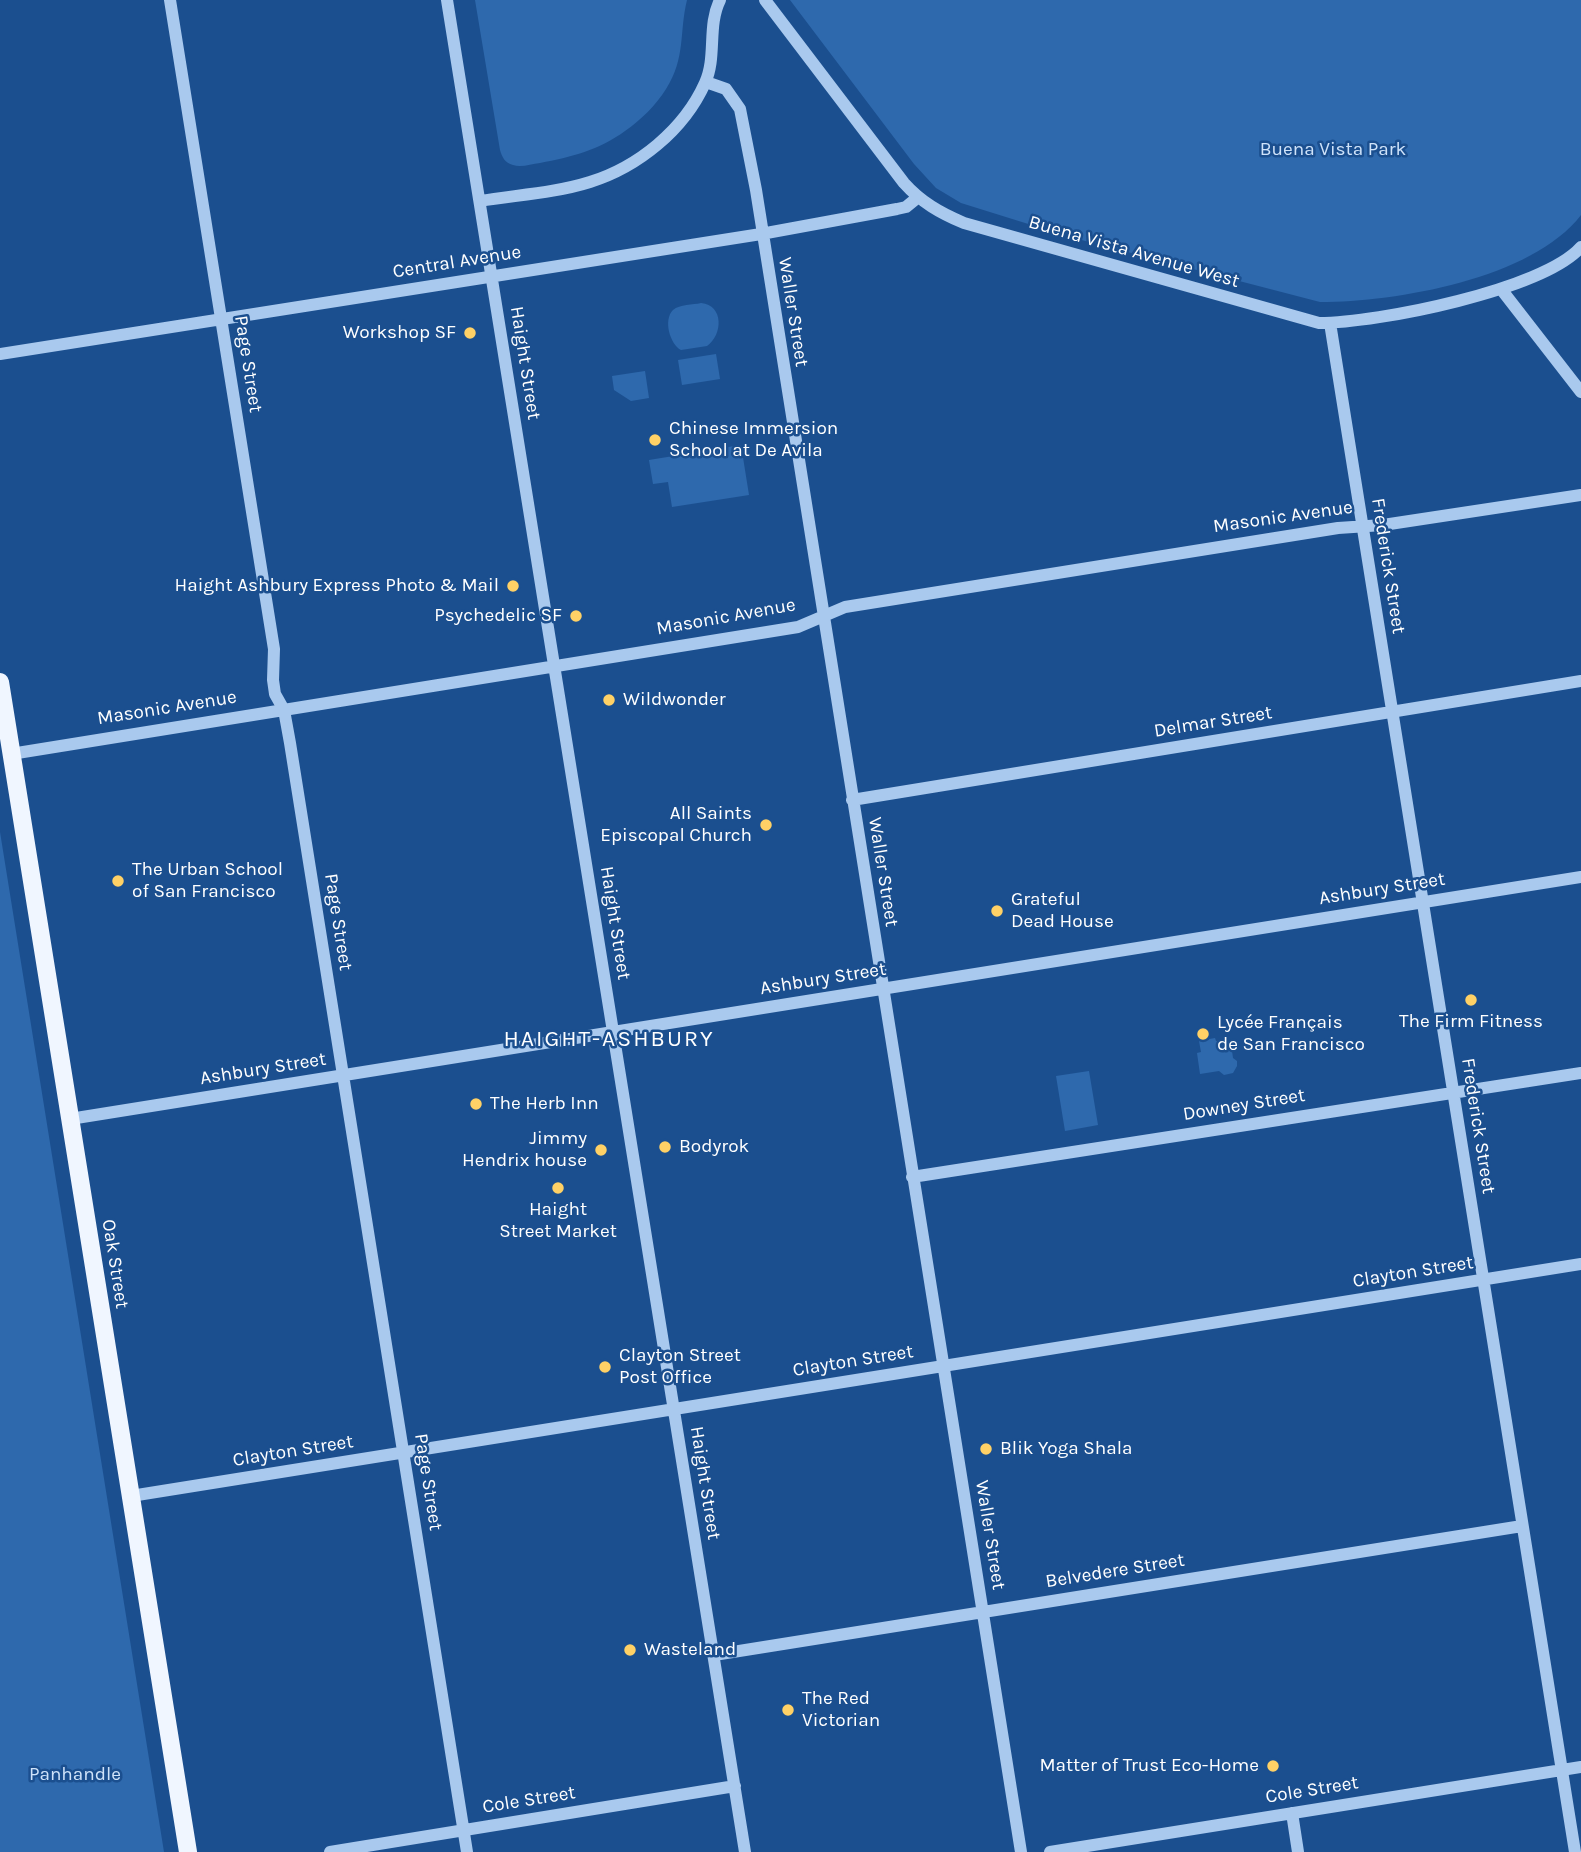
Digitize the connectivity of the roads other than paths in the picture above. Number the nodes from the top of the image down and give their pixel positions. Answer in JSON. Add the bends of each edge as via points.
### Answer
{"nodes":[{"id":1,"x":170,"y":0,"type":"edge"},
{"id":2,"x":447,"y":0,"type":"edge"},
{"id":3,"x":720,"y":0,"type":"edge"},
{"id":4,"x":765,"y":0,"type":"edge"},
{"id":5,"x":706,"y":82,"type":"junction"},
{"id":6,"x":917,"y":198,"type":"junction"},
{"id":7,"x":480,"y":201,"type":"junction"},
{"id":8,"x":761,"y":234,"type":"junction"},
{"id":9,"x":1581,"y":247,"type":"edge"},
{"id":10,"x":492,"y":276,"type":"junction"},
{"id":11,"x":1501,"y":289,"type":"junction"},
{"id":12,"x":222,"y":319,"type":"junction"},
{"id":13,"x":1330,"y":323,"type":"junction"},
{"id":14,"x":0,"y":354,"type":"edge"},
{"id":15,"x":1581,"y":392,"type":"edge"},
{"id":16,"x":1581,"y":495,"type":"edge"},
{"id":17,"x":1362,"y":526,"type":"junction"},
{"id":18,"x":822,"y":617,"type":"junction"},
{"id":19,"x":554,"y":666,"type":"junction"},
{"id":20,"x":1581,"y":681,"type":"edge"},
{"id":21,"x":0,"y":682,"type":"edge"},
{"id":22,"x":284,"y":710,"type":"junction"},
{"id":23,"x":1392,"y":713,"type":"junction"},
{"id":24,"x":6,"y":755,"type":"edge"},
{"id":25,"x":852,"y":800,"type":"junction"},
{"id":26,"x":1581,"y":877,"type":"edge"},
{"id":27,"x":1423,"y":902,"type":"junction"},
{"id":28,"x":882,"y":989,"type":"junction"},
{"id":29,"x":613,"y":1032,"type":"junction"},
{"id":30,"x":1581,"y":1073,"type":"edge"},
{"id":31,"x":343,"y":1075,"type":"junction"},
{"id":32,"x":1453,"y":1092,"type":"junction"},
{"id":33,"x":70,"y":1119,"type":"junction"},
{"id":34,"x":912,"y":1177,"type":"junction"},
{"id":35,"x":1581,"y":1264,"type":"edge"},
{"id":36,"x":1483,"y":1280,"type":"junction"},
{"id":37,"x":943,"y":1367,"type":"junction"},
{"id":38,"x":674,"y":1409,"type":"junction"},
{"id":39,"x":403,"y":1453,"type":"junction"},
{"id":40,"x":131,"y":1496,"type":"junction"},
{"id":41,"x":1522,"y":1526,"type":"junction"},
{"id":42,"x":982,"y":1612,"type":"junction"},
{"id":43,"x":714,"y":1655,"type":"junction"},
{"id":44,"x":1581,"y":1767,"type":"edge"},
{"id":45,"x":1562,"y":1770,"type":"junction"},
{"id":46,"x":735,"y":1786,"type":"junction"},
{"id":47,"x":1292,"y":1813,"type":"junction"},
{"id":48,"x":464,"y":1830,"type":"junction"},
{"id":49,"x":188,"y":1852,"type":"edge"},
{"id":50,"x":330,"y":1852,"type":"edge"},
{"id":51,"x":467,"y":1852,"type":"edge"},
{"id":52,"x":746,"y":1852,"type":"edge"},
{"id":53,"x":1021,"y":1852,"type":"edge"},
{"id":54,"x":1050,"y":1852,"type":"edge"},
{"id":55,"x":1298,"y":1852,"type":"edge"},
{"id":56,"x":1575,"y":1852,"type":"edge"}],
"edges":[{"from":1,"to":12,"type":"street","name":"Page Street"},
{"from":2,"to":7,"type":"street","name":"Haight Street"},
{"from":3,"to":5,"type":"street","via":[[713,19]]},
{"from":4,"to":6,"type":"street","name":"Buena Vista Avenue West"},
{"from":5,"to":7,"type":"street","via":[[672,131],[633,163],[590,183]]},
{"from":5,"to":8,"type":"street","name":"Waller Street","via":[[726,89],[740,109]]},
{"from":6,"to":8,"type":"street","name":"Central Avenue","via":[[897,209]]},
{"from":6,"to":13,"type":"street","name":"Buena Vista Avenue West","via":[[964,223],[1310,322]]},
{"from":7,"to":10,"type":"street","name":"Haight Street"},
{"from":8,"to":10,"type":"street","name":"Central Avenue"},
{"from":8,"to":18,"type":"street","name":"Waller Street"},
{"from":9,"to":11,"type":"street","name":"Buena Vista Avenue West","via":[[1554,267]]},
{"from":10,"to":12,"type":"street","name":"Central Avenue"},
{"from":10,"to":19,"type":"street","name":"Haight Street"},
{"from":11,"to":13,"type":"street","name":"Buena Vista Avenue West"},
{"from":11,"to":15,"type":"street"},
{"from":12,"to":14,"type":"street","name":"Central Avenue"},
{"from":12,"to":22,"type":"street","name":"Page Street","via":[[274,649],[275,694]]},
{"from":13,"to":17,"type":"street","name":"Frederick Street"},
{"from":16,"to":17,"type":"street","name":"Masonic Avenue"},
{"from":17,"to":18,"type":"street","name":"Masonic Avenue","via":[[845,607]]},
{"from":17,"to":23,"type":"street","name":"Frederick Street"},
{"from":18,"to":19,"type":"street","name":"Masonic Avenue","via":[[799,627]]},
{"from":18,"to":25,"type":"street","name":"Waller Street"},
{"from":19,"to":22,"type":"street","name":"Masonic Avenue"},
{"from":19,"to":29,"type":"street","name":"Haight Street"},
{"from":20,"to":23,"type":"street","name":"Delmar Street"},
{"from":21,"to":24,"type":"main road","name":"Oak Street"},
{"from":22,"to":24,"type":"street","name":"Masonic Avenue"},
{"from":22,"to":31,"type":"street","name":"Page Street"},
{"from":23,"to":25,"type":"street","name":"Delmar Street"},
{"from":23,"to":27,"type":"street","name":"Frederick Street"},
{"from":24,"to":33,"type":"main road","name":"Oak Street"},
{"from":25,"to":28,"type":"street","name":"Waller Street"},
{"from":26,"to":27,"type":"street","name":"Ashbury Street"},
{"from":27,"to":28,"type":"street","name":"Ashbury Street"},
{"from":27,"to":32,"type":"street","name":"Frederick Street"},
{"from":28,"to":29,"type":"street","name":"Ashbury Street"},
{"from":28,"to":34,"type":"street","name":"Waller Street"},
{"from":29,"to":31,"type":"street","name":"Ashbury Street"},
{"from":29,"to":38,"type":"street","name":"Haight Street"},
{"from":30,"to":32,"type":"street","name":"Downey Street"},
{"from":31,"to":33,"type":"street","name":"Ashbury Street"},
{"from":31,"to":39,"type":"street","name":"Page Street"},
{"from":32,"to":34,"type":"street","name":"Downey Street"},
{"from":32,"to":36,"type":"street","name":"Frederick Street"},
{"from":33,"to":40,"type":"main road","name":"Oak Street"},
{"from":34,"to":37,"type":"street","name":"Waller Street"},
{"from":35,"to":36,"type":"street","name":"Clayton Street"},
{"from":36,"to":37,"type":"street","name":"Clayton Street"},
{"from":36,"to":41,"type":"street","name":"Frederick Street"},
{"from":37,"to":38,"type":"street","name":"Clayton Street"},
{"from":37,"to":42,"type":"street","name":"Waller Street"},
{"from":38,"to":39,"type":"street","name":"Clayton Street"},
{"from":38,"to":43,"type":"street","name":"Haight Street"},
{"from":39,"to":40,"type":"street","name":"Clayton Street"},
{"from":39,"to":48,"type":"street","name":"Page Street"},
{"from":40,"to":49,"type":"main road","name":"Oak Street"},
{"from":41,"to":42,"type":"street","name":"Belvedere Street"},
{"from":41,"to":45,"type":"street","name":"Frederick Street"},
{"from":42,"to":43,"type":"street","name":"Belvedere Street"},
{"from":42,"to":53,"type":"street","name":"Waller Street"},
{"from":43,"to":46,"type":"street","name":"Haight Street"},
{"from":44,"to":45,"type":"street","name":"Cole Street"},
{"from":45,"to":47,"type":"street","name":"Cole Street"},
{"from":45,"to":56,"type":"street","name":"Frederick Street"},
{"from":46,"to":48,"type":"street","name":"Cole Street"},
{"from":46,"to":52,"type":"street","name":"Haight Street"},
{"from":47,"to":54,"type":"street","name":"Cole Street"},
{"from":47,"to":55,"type":"street"},
{"from":48,"to":50,"type":"street","name":"Cole Street"},
{"from":48,"to":51,"type":"street","name":"Page Street"}]}
